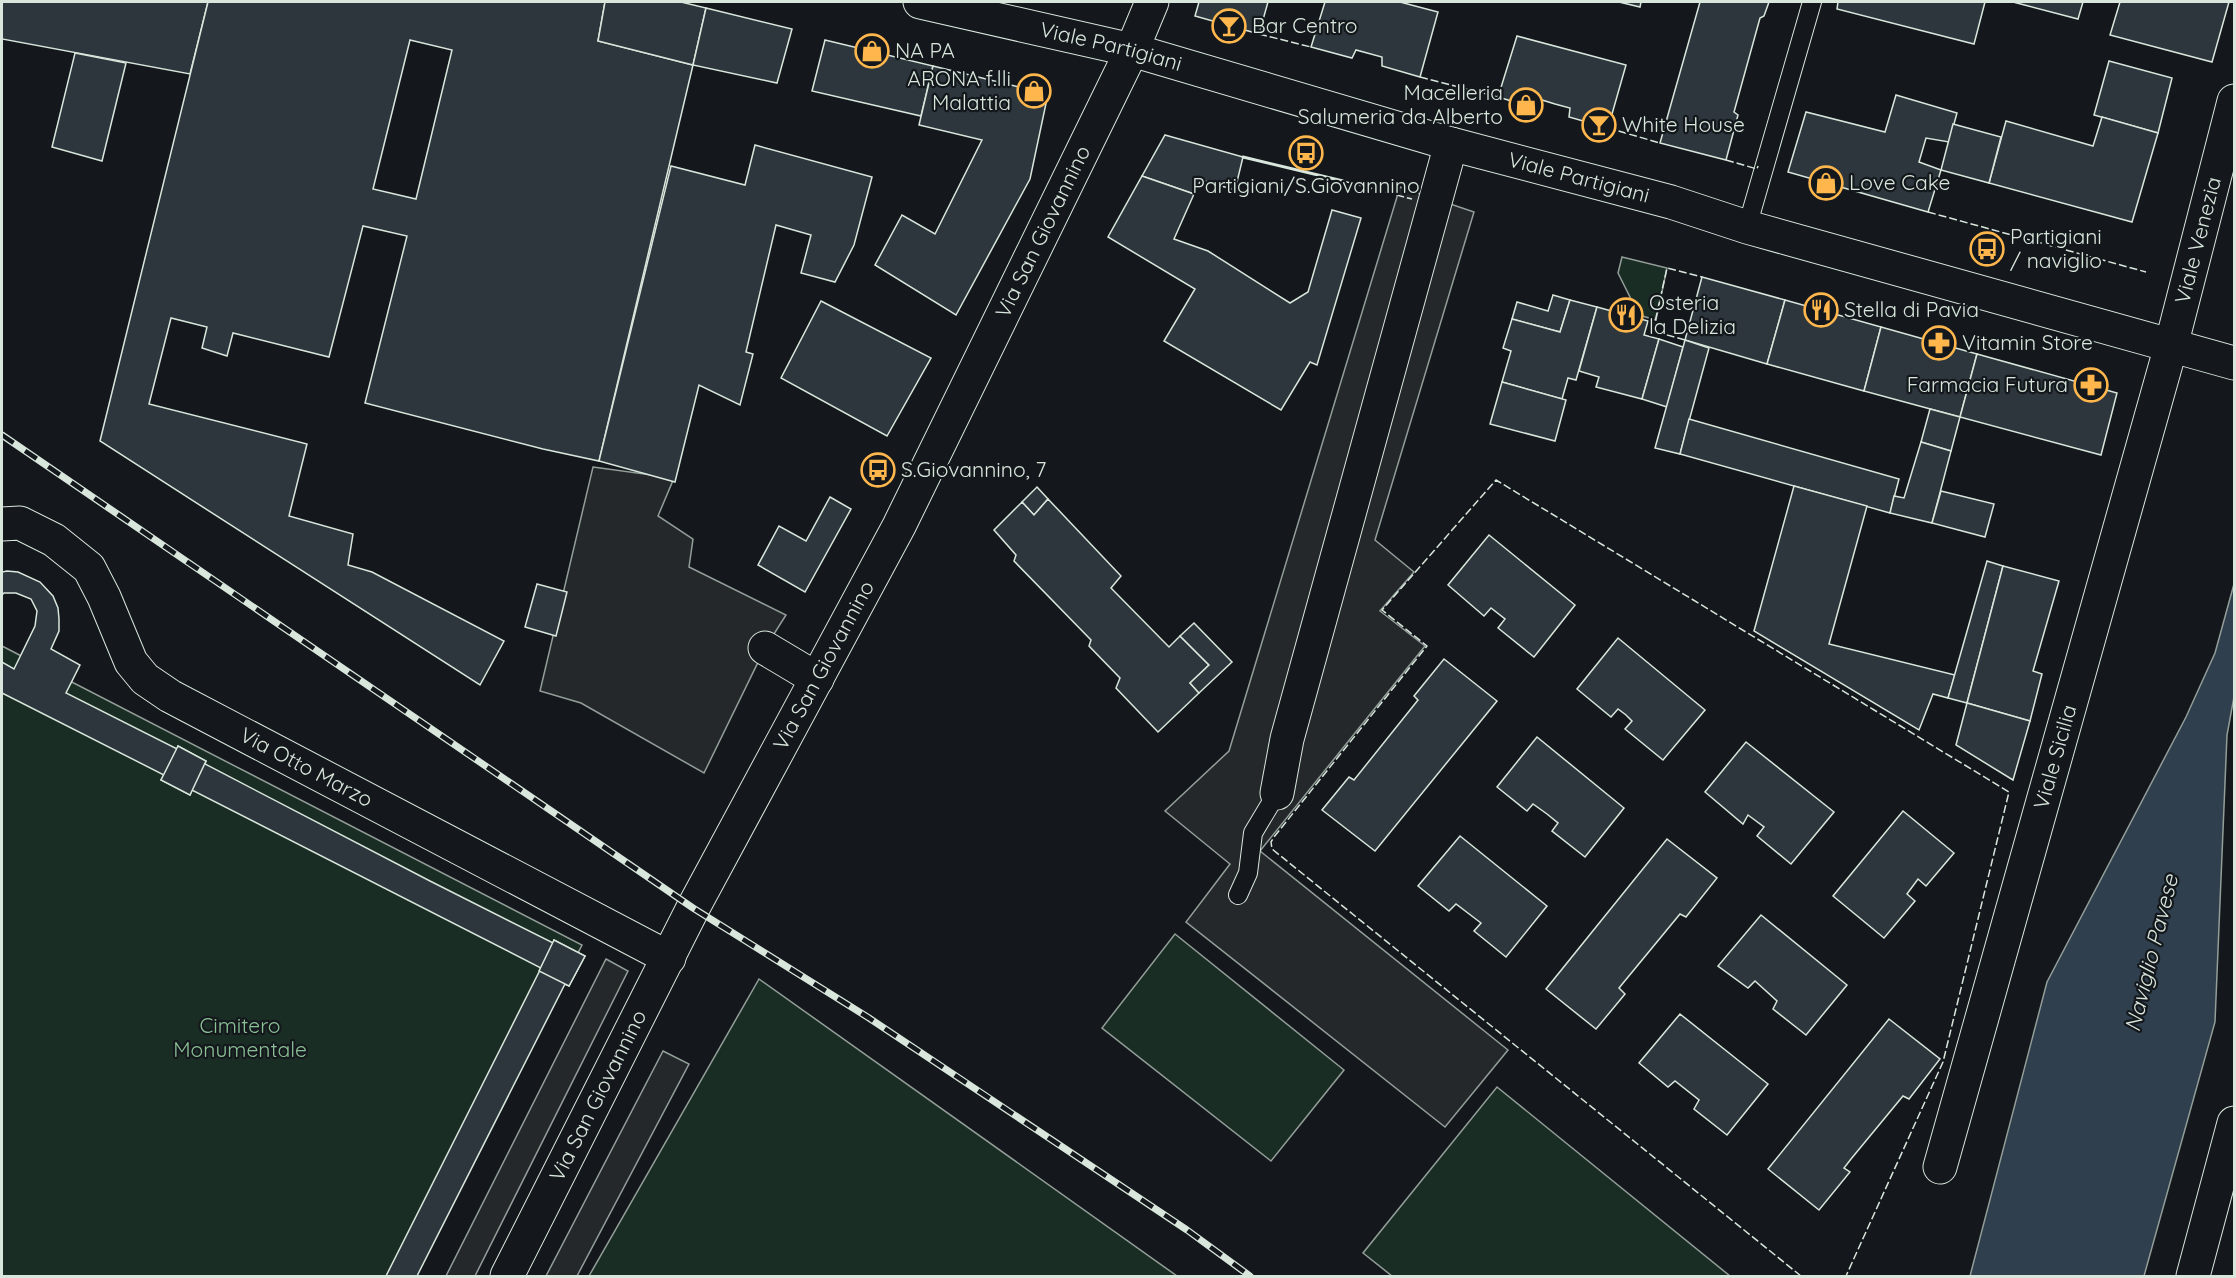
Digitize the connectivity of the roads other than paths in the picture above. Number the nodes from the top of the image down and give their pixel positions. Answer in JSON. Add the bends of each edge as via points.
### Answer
{"nodes":[{"id":1,"x":920,"y":2,"type":"edge"},
{"id":2,"x":1152,"y":2,"type":"edge"},
{"id":3,"x":1812,"y":2,"type":"edge"},
{"id":4,"x":1132,"y":50,"type":"junction"},
{"id":5,"x":2235,"y":101,"type":"edge"},
{"id":6,"x":1451,"y":144,"type":"junction"},
{"id":7,"x":1747,"y":227,"type":"junction"},
{"id":8,"x":2187,"y":350,"type":"junction"},
{"id":9,"x":2235,"y":363,"type":"edge"},
{"id":10,"x":2,"y":524,"type":"edge"},
{"id":11,"x":765,"y":648,"type":"dead end"},
{"id":12,"x":817,"y":679,"type":"junction"},
{"id":13,"x":1277,"y":794,"type":"joint"},
{"id":14,"x":1238,"y":895,"type":"dead end"},
{"id":15,"x":669,"y":957,"type":"junction"},
{"id":16,"x":2235,"y":1123,"type":"edge"},
{"id":17,"x":1940,"y":1167,"type":"dead end"},
{"id":18,"x":2227,"y":1188,"type":"edge"},
{"id":19,"x":507,"y":1276,"type":"edge"},
{"id":20,"x":2193,"y":1276,"type":"edge"}],
"edges":[{"from":1,"to":4,"type":"street","name":"Viale Partigiani"},
{"from":2,"to":4,"type":"street","name":"Via San Giovannino"},
{"from":3,"to":7,"type":"lane"},
{"from":4,"to":6,"type":"street","name":"Viale Partigiani"},
{"from":4,"to":12,"type":"street","name":"Via San Giovannino","via":[[899,526]]},
{"from":5,"to":8,"type":"street","name":"Viale Venezia"},
{"from":6,"to":7,"type":"street","name":"Viale Partigiani","via":[[1671,202]]},
{"from":6,"to":13,"type":"street","via":[[1287,739]]},
{"from":7,"to":8,"type":"street","name":"Viale Partigiani"},
{"from":8,"to":9,"type":"street","name":"Viale Partigiani"},
{"from":8,"to":17,"type":"street","name":"Viale Sicilia"},
{"from":10,"to":15,"type":"street","name":"Via Otto Marzo","via":[[20,523],[54,540],[89,568],[130,662],[145,679],[170,696]]},
{"from":11,"to":12,"type":"street"},
{"from":12,"to":15,"type":"street","name":"Via San Giovannino"},
{"from":13,"to":14,"type":"lane","via":[[1253,833],[1248,873]]},
{"from":15,"to":19,"type":"street","name":"Via San Giovannino"},
{"from":16,"to":18,"type":"street"},
{"from":18,"to":20,"type":"street"}]}
